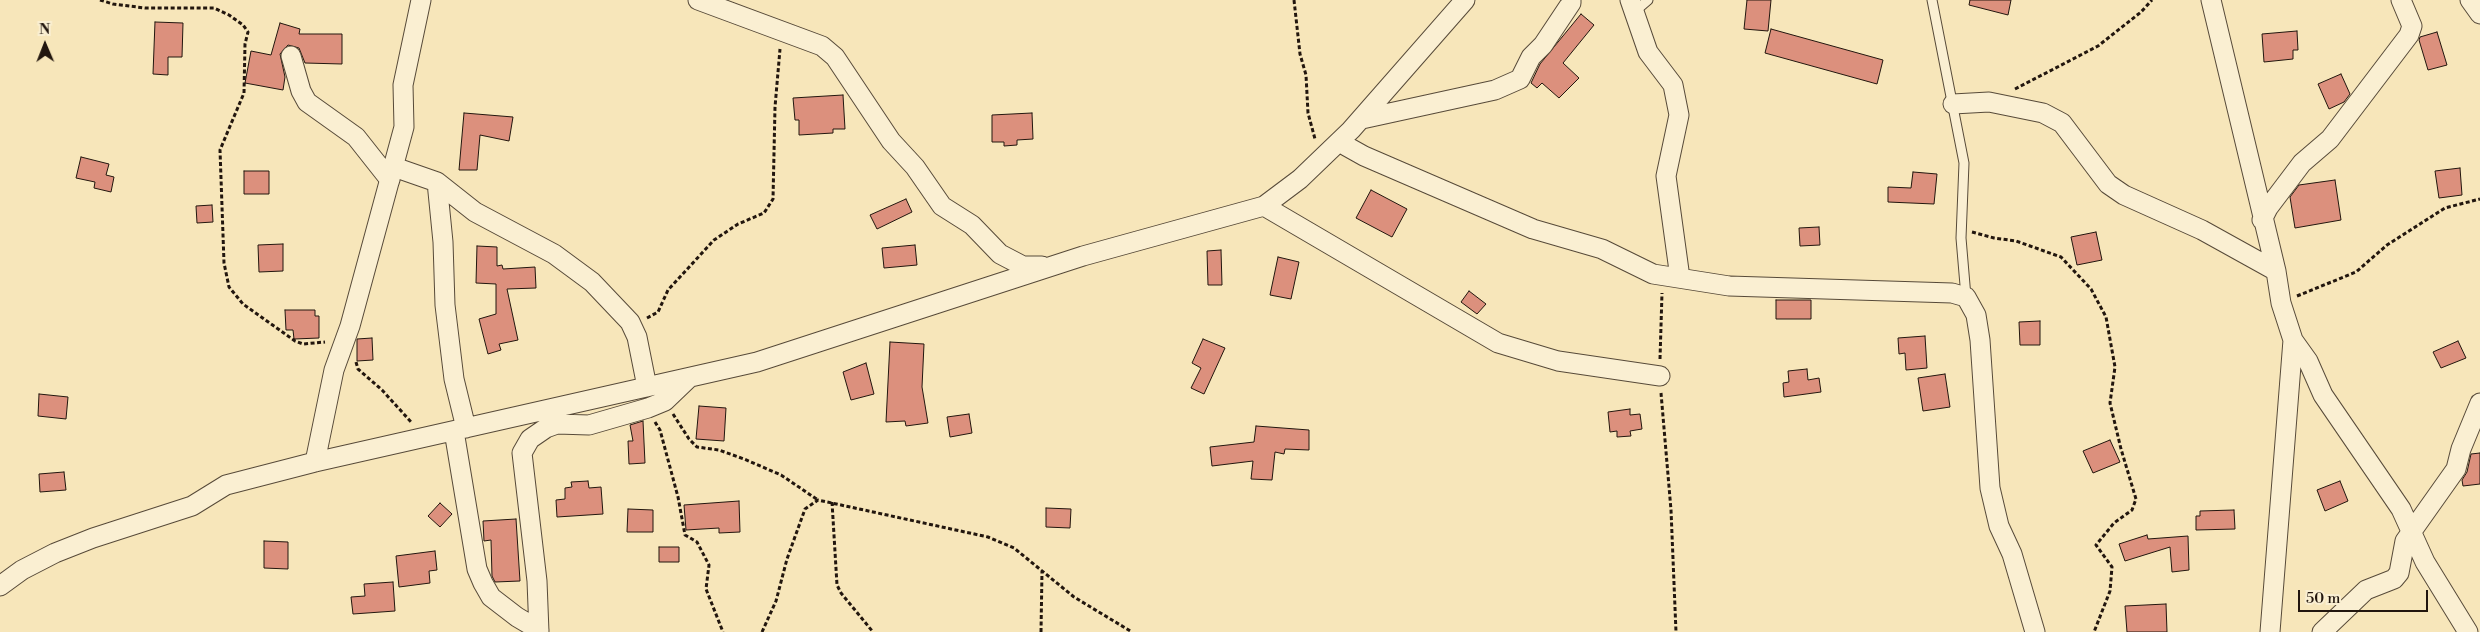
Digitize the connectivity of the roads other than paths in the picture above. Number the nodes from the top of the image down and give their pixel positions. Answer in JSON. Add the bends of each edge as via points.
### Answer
{"nodes":[{"id":1,"x":421,"y":0,"type":"edge"},
{"id":2,"x":698,"y":0,"type":"edge"},
{"id":3,"x":1465,"y":0,"type":"edge"},
{"id":4,"x":1571,"y":0,"type":"edge"},
{"id":5,"x":1932,"y":0,"type":"edge"},
{"id":6,"x":2211,"y":0,"type":"edge"},
{"id":7,"x":2401,"y":0,"type":"edge"},
{"id":8,"x":2470,"y":0,"type":"edge"},
{"id":9,"x":1637,"y":4,"type":"edge"},
{"id":10,"x":2480,"y":14,"type":"edge"},
{"id":11,"x":292,"y":56,"type":"dead end"},
{"id":12,"x":1953,"y":104,"type":"junction"},
{"id":13,"x":1362,"y":119,"type":"junction"},
{"id":14,"x":1339,"y":142,"type":"junction"},
{"id":15,"x":392,"y":173,"type":"junction"},
{"id":16,"x":437,"y":182,"type":"junction"},
{"id":17,"x":1264,"y":206,"type":"junction"},
{"id":18,"x":2262,"y":220,"type":"junction"},
{"id":19,"x":1051,"y":266,"type":"junction"},
{"id":20,"x":2276,"y":271,"type":"junction"},
{"id":21,"x":1671,"y":277,"type":"junction"},
{"id":22,"x":1966,"y":297,"type":"junction"},
{"id":23,"x":2293,"y":340,"type":"junction"},
{"id":24,"x":1660,"y":376,"type":"road end"},
{"id":25,"x":689,"y":378,"type":"junction"},
{"id":26,"x":647,"y":387,"type":"junction"},
{"id":27,"x":2480,"y":403,"type":"edge"},
{"id":28,"x":460,"y":429,"type":"junction"},
{"id":29,"x":315,"y":462,"type":"junction"},
{"id":30,"x":2410,"y":530,"type":"junction"},
{"id":31,"x":0,"y":586,"type":"edge"},
{"id":32,"x":539,"y":631,"type":"edge"},
{"id":33,"x":2035,"y":632,"type":"edge"},
{"id":34,"x":2270,"y":632,"type":"edge"},
{"id":35,"x":2322,"y":632,"type":"edge"},
{"id":36,"x":2468,"y":632,"type":"edge"}],
"edges":[{"from":1,"to":15,"type":"street","via":[[403,85],[404,127]]},
{"from":2,"to":19,"type":"street","via":[[737,10],[822,46],[835,56],[891,141],[916,168],[942,206],[972,225],[1000,254],[1023,266]]},
{"from":3,"to":13,"type":"street"},
{"from":4,"to":13,"type":"street","via":[[1531,57],[1520,79],[1495,90]]},
{"from":5,"to":12,"type":"lane"},
{"from":6,"to":18,"type":"street"},
{"from":7,"to":18,"type":"street","via":[[2412,26],[2409,35],[2330,139],[2302,163]]},
{"from":8,"to":10,"type":"street"},
{"from":9,"to":21,"type":"street","via":[[1648,52],[1673,86],[1679,116],[1666,176]]},
{"from":11,"to":15,"type":"street","via":[[307,102],[356,137]]},
{"from":12,"to":20,"type":"street","via":[[1990,102],[2043,112],[2062,123],[2108,184],[2124,195],[2202,230]]},
{"from":12,"to":22,"type":"lane","via":[[1964,163],[1962,229]]},
{"from":13,"to":14,"type":"street"},
{"from":14,"to":17,"type":"street","via":[[1300,179]]},
{"from":14,"to":21,"type":"street","via":[[1364,156],[1533,229],[1602,249],[1653,274]]},
{"from":15,"to":16,"type":"street"},
{"from":15,"to":29,"type":"street","via":[[350,326],[334,370]]},
{"from":16,"to":26,"type":"street","via":[[475,212],[554,254],[592,282],[630,322],[637,337]]},
{"from":16,"to":28,"type":"street","via":[[445,304]]},
{"from":17,"to":19,"type":"street"},
{"from":17,"to":24,"type":"street","via":[[1498,343],[1558,361]]},
{"from":18,"to":20,"type":"street"},
{"from":19,"to":25,"type":"street","via":[[757,362]]},
{"from":20,"to":23,"type":"street","via":[[2281,303]]},
{"from":21,"to":22,"type":"street","via":[[1729,286],[1952,293]]},
{"from":22,"to":33,"type":"street","via":[[1976,315],[1980,340],[1990,488],[1999,526],[2012,554]]},
{"from":23,"to":30,"type":"street","via":[[2308,361],[2323,395],[2401,509]]},
{"from":23,"to":34,"type":"street"},
{"from":25,"to":26,"type":"street"},
{"from":25,"to":32,"type":"street","via":[[657,405],[590,425],[567,423],[551,426],[530,439],[522,453],[537,581]]},
{"from":26,"to":28,"type":"street"},
{"from":27,"to":30,"type":"street","via":[[2460,449],[2456,469]]},
{"from":28,"to":29,"type":"street"},
{"from":28,"to":32,"type":"street","via":[[477,569],[491,597]]},
{"from":29,"to":31,"type":"street","via":[[226,485],[192,506],[55,552]]},
{"from":30,"to":35,"type":"street","via":[[2399,573],[2394,579],[2366,590]]},
{"from":30,"to":36,"type":"street","via":[[2425,562]]}]}
